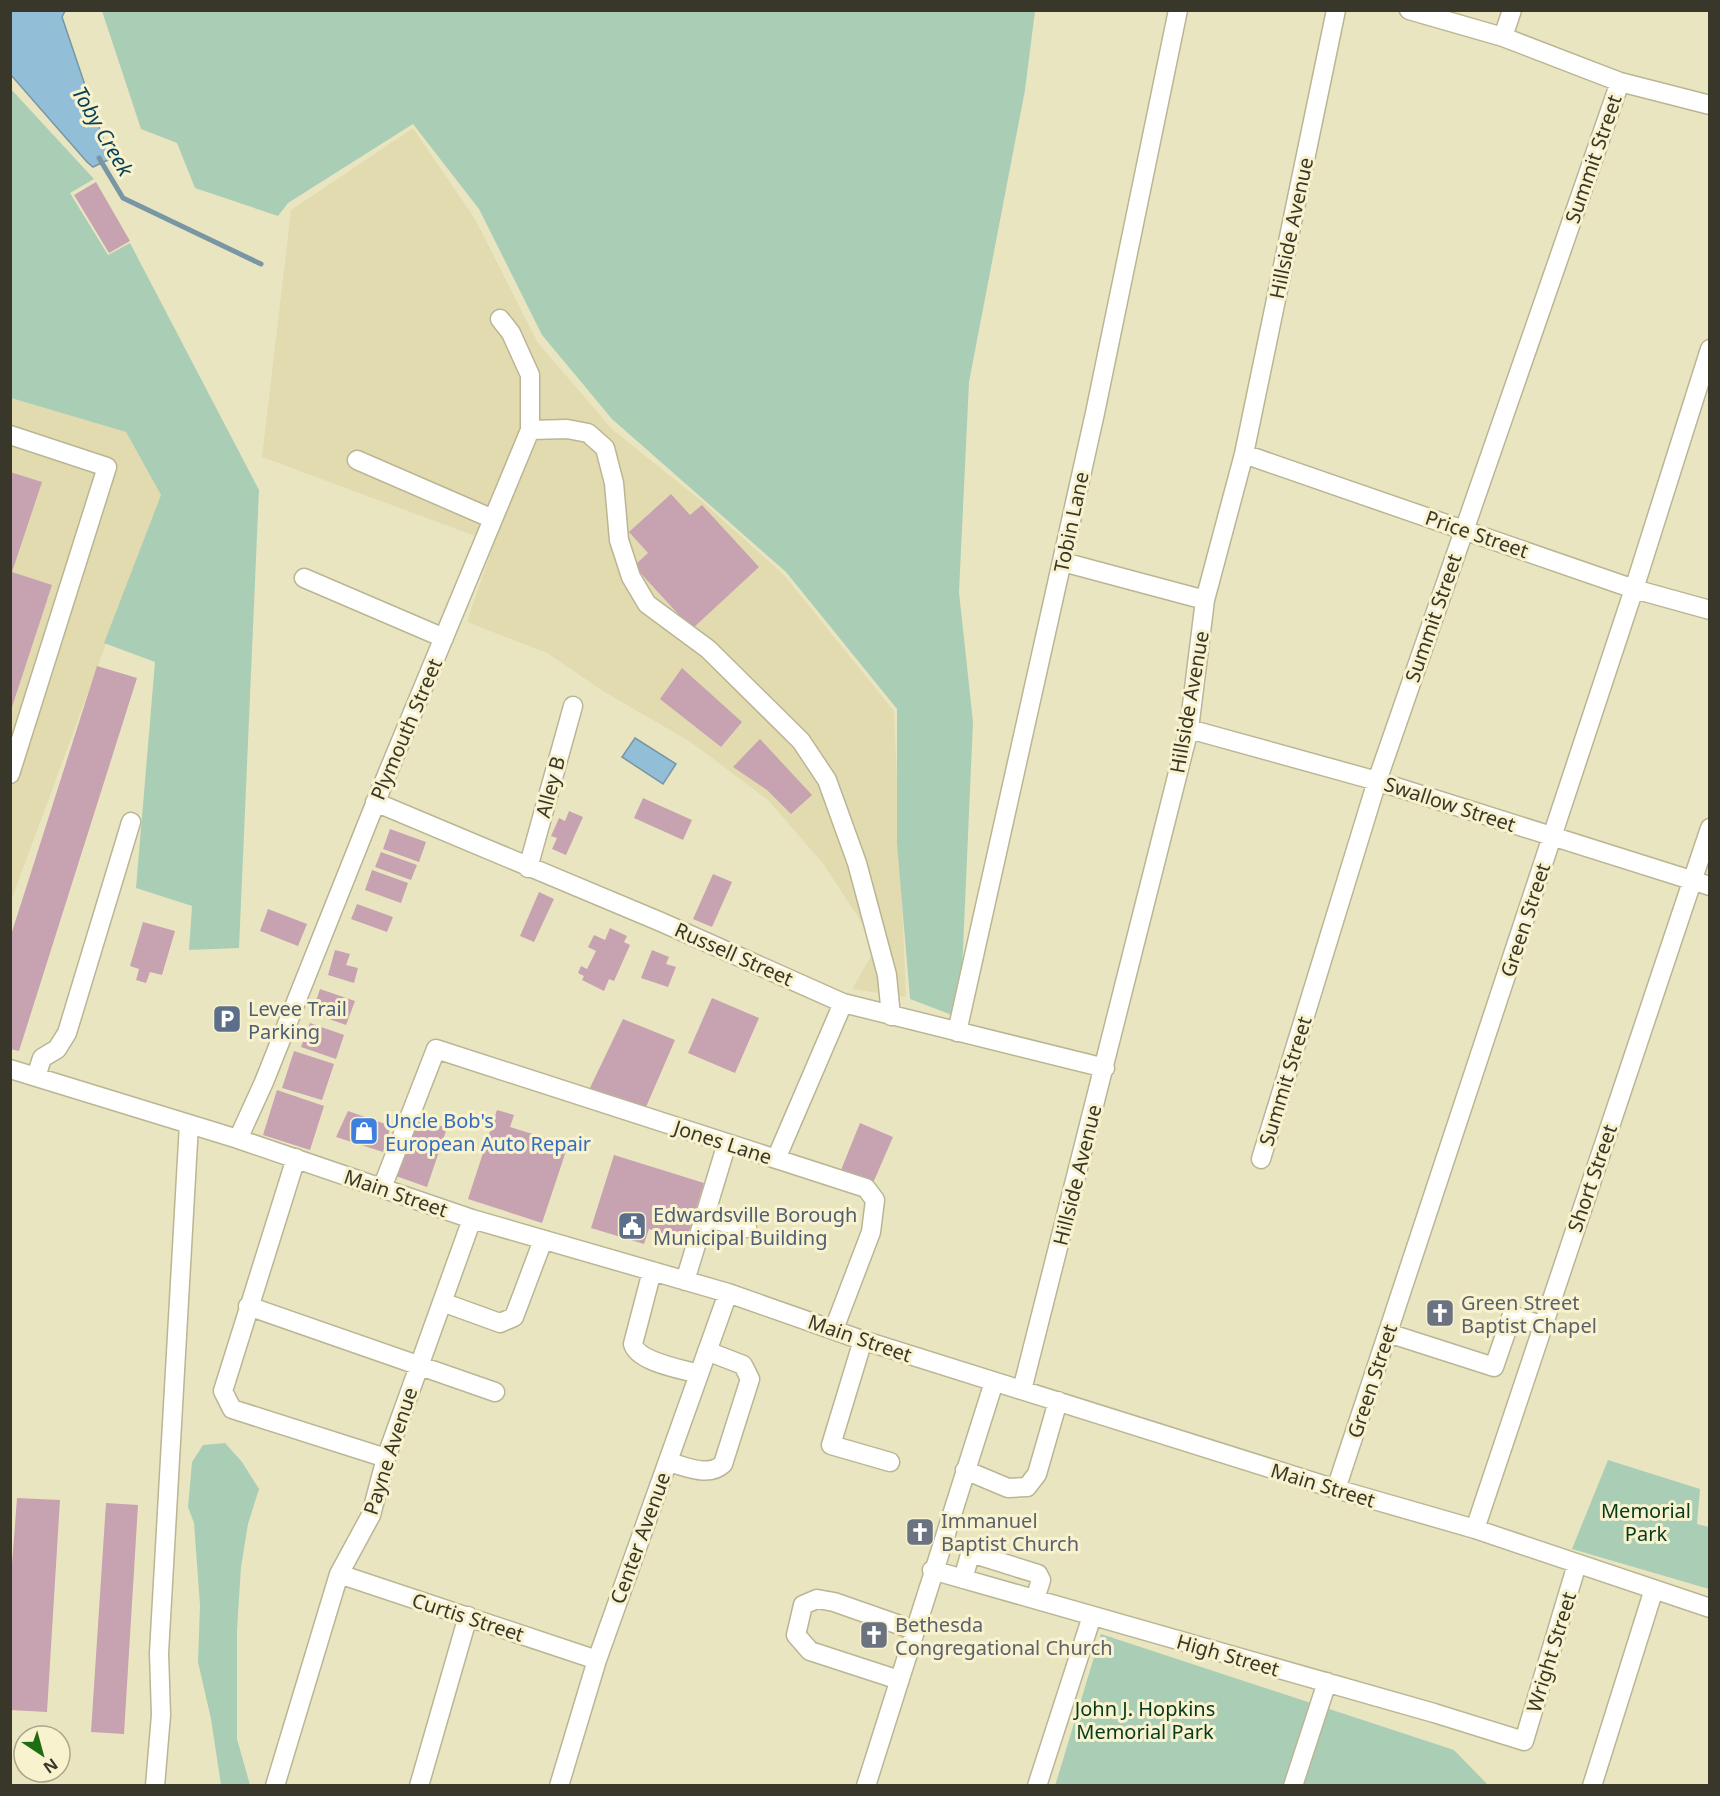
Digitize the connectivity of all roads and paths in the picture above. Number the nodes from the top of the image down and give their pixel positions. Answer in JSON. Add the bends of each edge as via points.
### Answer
{"nodes":[{"id":1,"x":1178,"y":10,"type":"edge"},
{"id":2,"x":1336,"y":10,"type":"edge"},
{"id":3,"x":1409,"y":10,"type":"edge"},
{"id":4,"x":1512,"y":10,"type":"edge"},
{"id":5,"x":1503,"y":37,"type":"junction"},
{"id":6,"x":1620,"y":82,"type":"junction"},
{"id":7,"x":1710,"y":105,"type":"edge"},
{"id":8,"x":500,"y":319,"type":"dead end"},
{"id":9,"x":1710,"y":349,"type":"edge"},
{"id":10,"x":530,"y":430,"type":"junction"},
{"id":11,"x":10,"y":435,"type":"edge"},
{"id":12,"x":1245,"y":454,"type":"junction"},
{"id":13,"x":357,"y":460,"type":"dead end"},
{"id":14,"x":493,"y":519,"type":"junction"},
{"id":15,"x":1463,"y":529,"type":"junction"},
{"id":16,"x":1063,"y":562,"type":"junction"},
{"id":17,"x":304,"y":578,"type":"dead end"},
{"id":18,"x":1634,"y":590,"type":"junction"},
{"id":19,"x":1205,"y":600,"type":"junction"},
{"id":20,"x":1710,"y":610,"type":"edge"},
{"id":21,"x":444,"y":638,"type":"junction"},
{"id":22,"x":573,"y":706,"type":"dead end"},
{"id":23,"x":1189,"y":729,"type":"junction"},
{"id":24,"x":10,"y":774,"type":"edge"},
{"id":25,"x":1377,"y":781,"type":"junction"},
{"id":26,"x":375,"y":802,"type":"junction"},
{"id":27,"x":131,"y":822,"type":"dead end"},
{"id":28,"x":1710,"y":828,"type":"edge"},
{"id":29,"x":1552,"y":837,"type":"junction"},
{"id":30,"x":528,"y":868,"type":"junction"},
{"id":31,"x":1692,"y":880,"type":"junction"},
{"id":32,"x":1710,"y":886,"type":"edge"},
{"id":33,"x":843,"y":1003,"type":"junction"},
{"id":34,"x":891,"y":1016,"type":"junction"},
{"id":35,"x":957,"y":1032,"type":"junction"},
{"id":36,"x":1105,"y":1068,"type":"junction"},
{"id":37,"x":10,"y":1069,"type":"edge"},
{"id":38,"x":36,"y":1077,"type":"junction"},
{"id":39,"x":189,"y":1124,"type":"junction"},
{"id":40,"x":238,"y":1139,"type":"junction"},
{"id":41,"x":727,"y":1143,"type":"junction"},
{"id":42,"x":296,"y":1158,"type":"junction"},
{"id":43,"x":776,"y":1159,"type":"junction"},
{"id":44,"x":1261,"y":1159,"type":"dead end"},
{"id":45,"x":382,"y":1188,"type":"junction"},
{"id":46,"x":704,"y":1217,"type":"junction"},
{"id":47,"x":472,"y":1219,"type":"junction"},
{"id":48,"x":747,"y":1228,"type":"dead end"},
{"id":49,"x":543,"y":1240,"type":"junction"},
{"id":50,"x":652,"y":1271,"type":"junction"},
{"id":51,"x":685,"y":1281,"type":"junction"},
{"id":52,"x":728,"y":1293,"type":"junction"},
{"id":53,"x":442,"y":1302,"type":"junction"},
{"id":54,"x":248,"y":1306,"type":"junction"},
{"id":55,"x":1543,"y":1326,"type":"junction"},
{"id":56,"x":834,"y":1329,"type":"junction"},
{"id":57,"x":1388,"y":1333,"type":"junction"},
{"id":58,"x":863,"y":1340,"type":"junction"},
{"id":59,"x":707,"y":1351,"type":"junction"},
{"id":60,"x":418,"y":1367,"type":"junction"},
{"id":61,"x":699,"y":1374,"type":"junction"},
{"id":62,"x":994,"y":1382,"type":"junction"},
{"id":63,"x":1022,"y":1390,"type":"junction"},
{"id":64,"x":495,"y":1392,"type":"dead end"},
{"id":65,"x":1058,"y":1401,"type":"junction"},
{"id":66,"x":386,"y":1458,"type":"junction"},
{"id":67,"x":668,"y":1462,"type":"junction"},
{"id":68,"x":890,"y":1462,"type":"dead end"},
{"id":69,"x":966,"y":1470,"type":"junction"},
{"id":70,"x":1336,"y":1489,"type":"junction"},
{"id":71,"x":1475,"y":1529,"type":"junction"},
{"id":72,"x":1577,"y":1564,"type":"junction"},
{"id":73,"x":932,"y":1570,"type":"junction"},
{"id":74,"x":339,"y":1574,"type":"junction"},
{"id":75,"x":963,"y":1579,"type":"junction"},
{"id":76,"x":1654,"y":1589,"type":"junction"},
{"id":77,"x":1035,"y":1599,"type":"junction"},
{"id":78,"x":1710,"y":1608,"type":"edge"},
{"id":79,"x":468,"y":1616,"type":"junction"},
{"id":80,"x":1092,"y":1616,"type":"junction"},
{"id":81,"x":914,"y":1630,"type":"junction"},
{"id":82,"x":597,"y":1660,"type":"junction"},
{"id":83,"x":898,"y":1680,"type":"junction"},
{"id":84,"x":1327,"y":1682,"type":"junction"},
{"id":85,"x":1524,"y":1741,"type":"joint"},
{"id":86,"x":155,"y":1785,"type":"edge"},
{"id":87,"x":275,"y":1785,"type":"edge"},
{"id":88,"x":419,"y":1785,"type":"edge"},
{"id":89,"x":559,"y":1785,"type":"edge"},
{"id":90,"x":866,"y":1785,"type":"edge"},
{"id":91,"x":1037,"y":1785,"type":"edge"},
{"id":92,"x":1293,"y":1785,"type":"edge"},
{"id":93,"x":1592,"y":1785,"type":"edge"}],
"edges":[{"from":1,"to":16,"type":"street","name":"Tobin Lane"},
{"from":2,"to":12,"type":"street","name":"Hillside Avenue"},
{"from":3,"to":5,"type":"street"},
{"from":4,"to":5,"type":"street"},
{"from":5,"to":6,"type":"street"},
{"from":6,"to":7,"type":"street"},
{"from":6,"to":15,"type":"street","name":"Summit Street"},
{"from":8,"to":10,"type":"street","name":"Plymouth Street","via":[[531,375]]},
{"from":9,"to":18,"type":"street","name":"Green Street"},
{"from":10,"to":14,"type":"street","name":"Plymouth Street"},
{"from":10,"to":34,"type":"street","via":[[588,433],[605,448],[614,483],[619,540],[630,577],[647,604],[708,649],[801,741],[827,780],[857,863],[887,975]]},
{"from":11,"to":24,"type":"street","via":[[107,467]]},
{"from":12,"to":15,"type":"street","name":"Price Street"},
{"from":12,"to":19,"type":"street","name":"Hillside Avenue"},
{"from":13,"to":14,"type":"street"},
{"from":14,"to":21,"type":"street","name":"Plymouth Street"},
{"from":15,"to":18,"type":"street","name":"Price Street"},
{"from":15,"to":25,"type":"street","name":"Summit Street"},
{"from":16,"to":19,"type":"street"},
{"from":16,"to":35,"type":"street","name":"Tobin Lane"},
{"from":17,"to":21,"type":"street"},
{"from":18,"to":20,"type":"street","name":"Price Street"},
{"from":18,"to":29,"type":"street","name":"Green Street"},
{"from":19,"to":23,"type":"street","name":"Hillside Avenue"},
{"from":21,"to":26,"type":"street","name":"Plymouth Street"},
{"from":22,"to":30,"type":"street","name":"Alley B"},
{"from":23,"to":25,"type":"street","name":"Swallow Street"},
{"from":23,"to":36,"type":"street","name":"Hillside Avenue"},
{"from":25,"to":29,"type":"street","name":"Swallow Street"},
{"from":25,"to":44,"type":"street","name":"Summit Street"},
{"from":26,"to":30,"type":"street","name":"Russell Street"},
{"from":26,"to":40,"type":"street","name":"Plymouth Street"},
{"from":27,"to":38,"type":"street","via":[[67,1033],[57,1049],[42,1058]]},
{"from":28,"to":31,"type":"street","name":"Short Street"},
{"from":29,"to":31,"type":"street","name":"Swallow Street"},
{"from":29,"to":57,"type":"street","name":"Green Street"},
{"from":30,"to":33,"type":"street","name":"Russell Street"},
{"from":31,"to":32,"type":"street","name":"Swallow Street"},
{"from":31,"to":55,"type":"street","name":"Short Street"},
{"from":33,"to":34,"type":"street","name":"Russell Street"},
{"from":33,"to":43,"type":"street"},
{"from":34,"to":35,"type":"street","name":"Russell Street"},
{"from":35,"to":36,"type":"street","name":"Russell Street"},
{"from":36,"to":63,"type":"street","name":"Hillside Avenue"},
{"from":37,"to":38,"type":"street","name":"Main Street"},
{"from":38,"to":39,"type":"street","name":"Main Street"},
{"from":39,"to":40,"type":"street","name":"Main Street"},
{"from":39,"to":86,"type":"street"},
{"from":40,"to":42,"type":"street","name":"Main Street"},
{"from":41,"to":43,"type":"street","name":"Jones Lane"},
{"from":41,"to":45,"type":"street","name":"Jones Lane","via":[[436,1049]]},
{"from":41,"to":46,"type":"street"},
{"from":42,"to":45,"type":"street","name":"Main Street"},
{"from":42,"to":54,"type":"street"},
{"from":43,"to":56,"type":"street","name":"Jones Lane","via":[[866,1188],[875,1200],[871,1232]]},
{"from":45,"to":47,"type":"street","name":"Main Street"},
{"from":46,"to":48,"type":"street"},
{"from":46,"to":51,"type":"street"},
{"from":47,"to":49,"type":"street","name":"Main Street"},
{"from":47,"to":53,"type":"street","name":"Payne Avenue"},
{"from":49,"to":50,"type":"street","name":"Main Street"},
{"from":49,"to":53,"type":"street","via":[[514,1317],[508,1322],[500,1323]]},
{"from":50,"to":51,"type":"street","name":"Main Street"},
{"from":50,"to":61,"type":"street","via":[[634,1350],[644,1358]]},
{"from":51,"to":52,"type":"street","name":"Main Street"},
{"from":52,"to":56,"type":"street","name":"Main Street"},
{"from":52,"to":59,"type":"street","name":"Center Avenue"},
{"from":53,"to":60,"type":"street","name":"Payne Avenue"},
{"from":54,"to":60,"type":"street"},
{"from":54,"to":66,"type":"street","via":[[223,1391],[232,1408]]},
{"from":55,"to":57,"type":"street","via":[[1512,1315],[1494,1367]]},
{"from":55,"to":71,"type":"street","name":"Short Street"},
{"from":56,"to":58,"type":"street","name":"Main Street"},
{"from":57,"to":70,"type":"street","name":"Green Street"},
{"from":58,"to":62,"type":"street","name":"Main Street"},
{"from":58,"to":68,"type":"street","via":[[831,1445]]},
{"from":59,"to":61,"type":"street","name":"Center Avenue"},
{"from":59,"to":67,"type":"street","via":[[743,1365],[750,1379],[723,1464],[708,1471]]},
{"from":60,"to":64,"type":"street"},
{"from":60,"to":66,"type":"street","name":"Payne Avenue"},
{"from":61,"to":67,"type":"street","name":"Center Avenue"},
{"from":62,"to":63,"type":"street","name":"Main Street"},
{"from":62,"to":69,"type":"street"},
{"from":63,"to":65,"type":"street","name":"Main Street"},
{"from":65,"to":69,"type":"street","via":[[1036,1474],[1027,1487],[1008,1488]]},
{"from":65,"to":70,"type":"street","name":"Main Street"},
{"from":66,"to":74,"type":"street","name":"Payne Avenue","via":[[371,1515]]},
{"from":67,"to":82,"type":"street","name":"Center Avenue"},
{"from":69,"to":73,"type":"street"},
{"from":70,"to":71,"type":"street","name":"Main Street"},
{"from":71,"to":72,"type":"street","name":"Main Street"},
{"from":72,"to":76,"type":"street","name":"Main Street"},
{"from":72,"to":85,"type":"street","name":"Wright Street"},
{"from":73,"to":75,"type":"street","name":"High Street"},
{"from":73,"to":81,"type":"street"},
{"from":74,"to":79,"type":"street","name":"Curtis Street"},
{"from":74,"to":87,"type":"street","name":"Payne Avenue"},
{"from":75,"to":77,"type":"street","name":"High Street"},
{"from":75,"to":77,"type":"street","via":[[969,1558],[977,1555],[1038,1574],[1041,1580]]},
{"from":76,"to":78,"type":"street","name":"Main Street"},
{"from":76,"to":93,"type":"street"},
{"from":77,"to":80,"type":"street","name":"High Street"},
{"from":79,"to":82,"type":"street","name":"Curtis Street"},
{"from":79,"to":88,"type":"street"},
{"from":80,"to":84,"type":"street","name":"High Street"},
{"from":80,"to":91,"type":"street"},
{"from":81,"to":83,"type":"street"},
{"from":81,"to":83,"type":"street","via":[[834,1602],[818,1599],[803,1605],[795,1635],[810,1651]]},
{"from":82,"to":89,"type":"street","name":"Center Avenue"},
{"from":83,"to":90,"type":"street"},
{"from":84,"to":85,"type":"street","name":"High Street"},
{"from":84,"to":92,"type":"street"}]}
